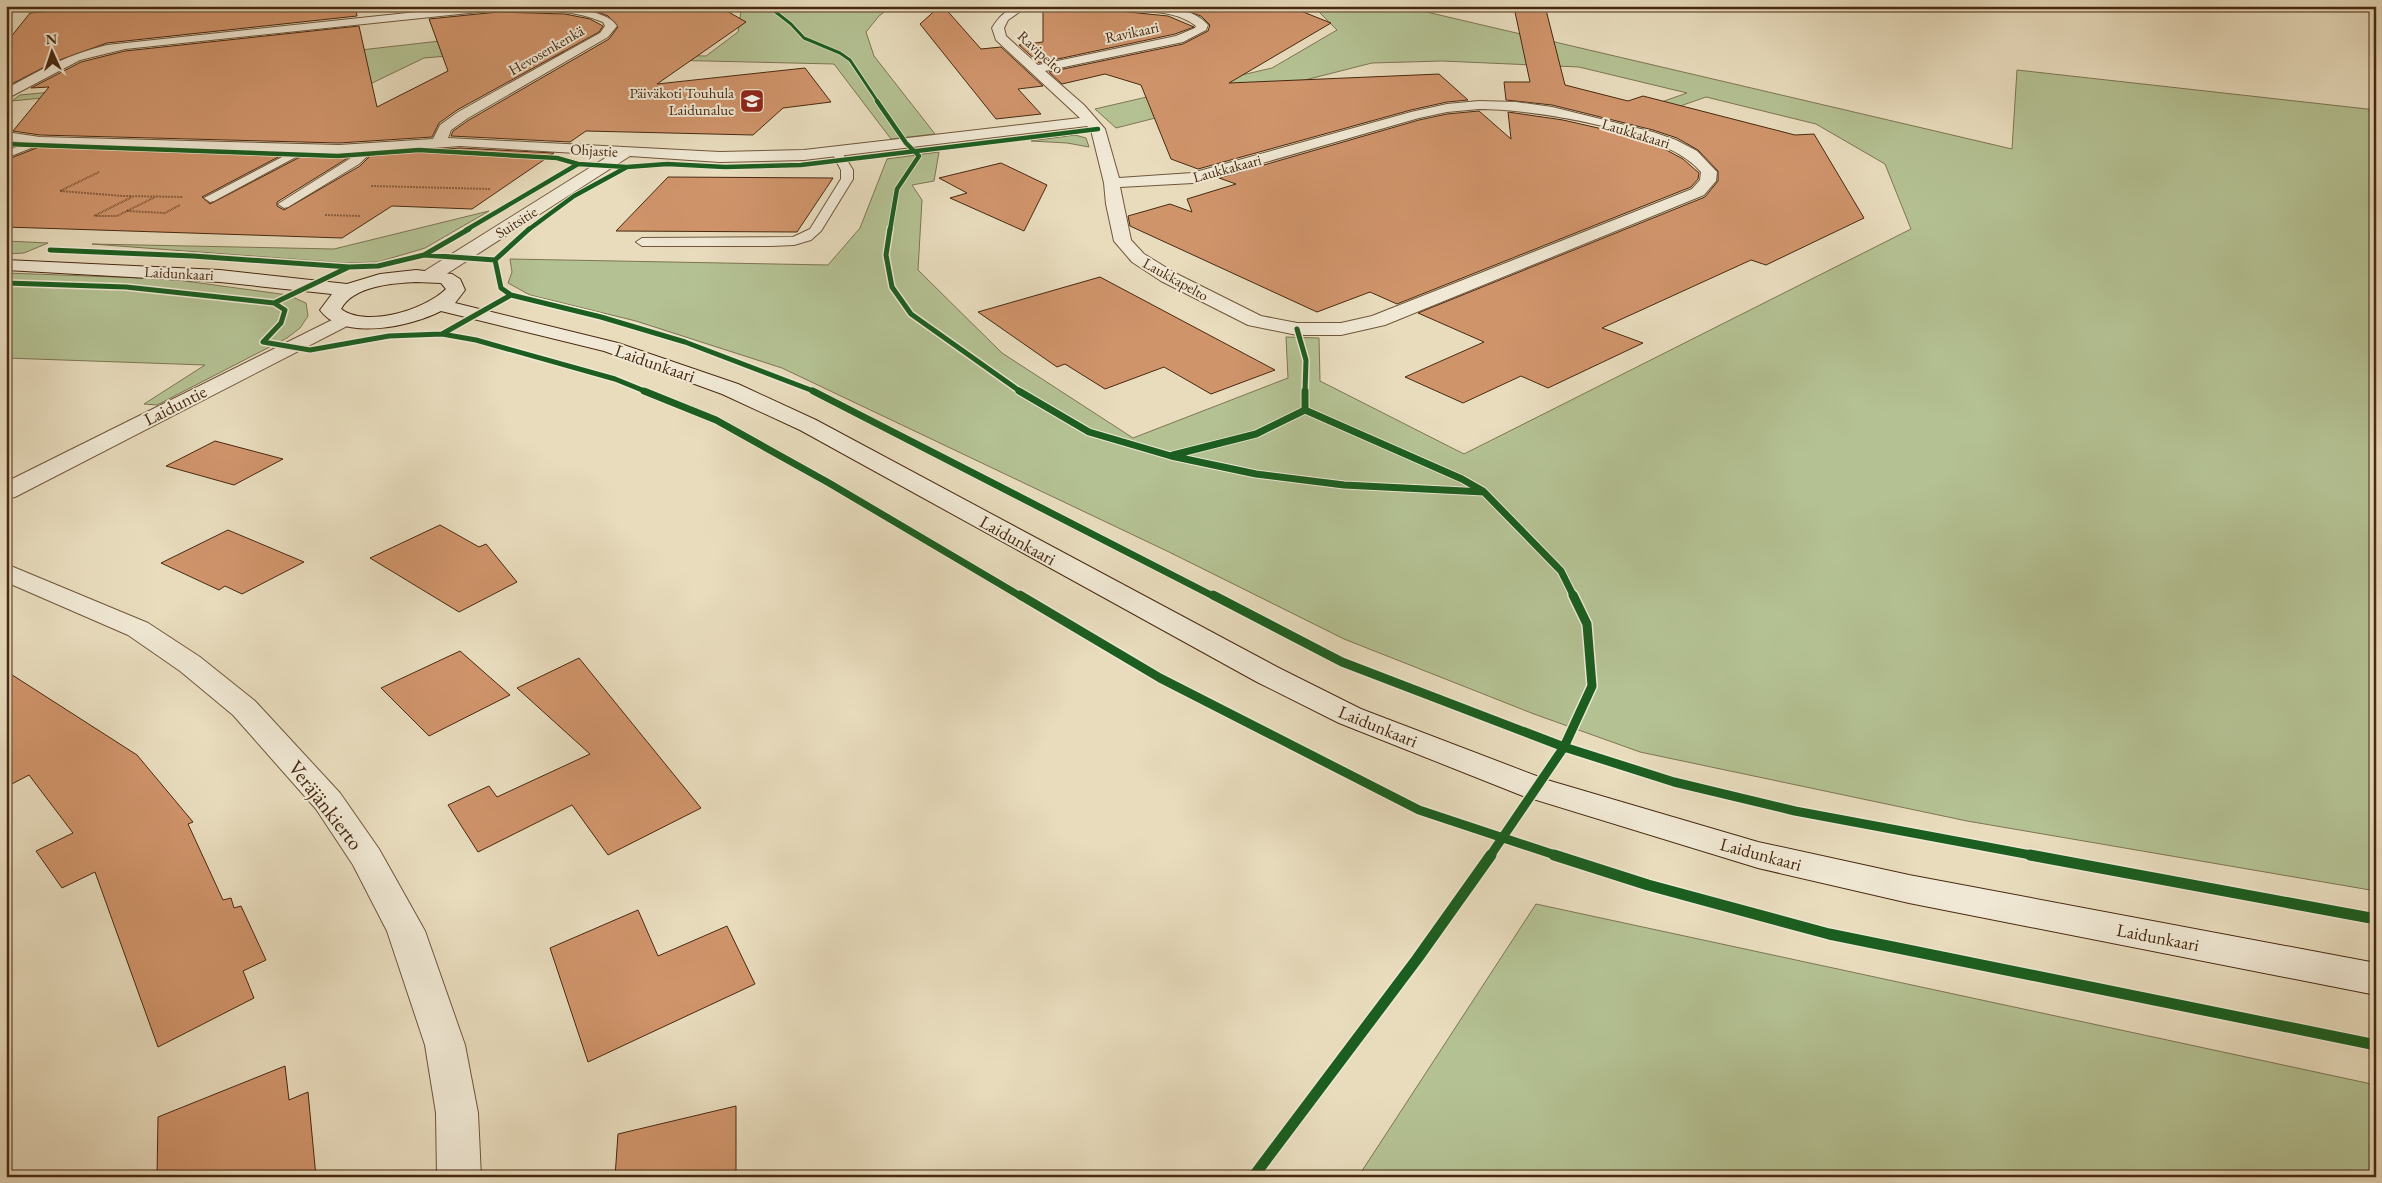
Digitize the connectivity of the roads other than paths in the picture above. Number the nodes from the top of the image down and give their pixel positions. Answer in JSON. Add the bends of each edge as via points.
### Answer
{"nodes":[{"id":1,"x":11,"y":6,"type":"edge"},
{"id":2,"x":1023,"y":6,"type":"edge"},
{"id":3,"x":1118,"y":6,"type":"edge"},
{"id":4,"x":6,"y":7,"type":"edge"},
{"id":5,"x":1036,"y":69,"type":"junction"},
{"id":6,"x":6,"y":95,"type":"edge"},
{"id":7,"x":1091,"y":121,"type":"junction"},
{"id":8,"x":6,"y":136,"type":"edge"},
{"id":9,"x":40,"y":141,"type":"junction"},
{"id":10,"x":439,"y":142,"type":"junction"},
{"id":11,"x":303,"y":149,"type":"junction"},
{"id":12,"x":370,"y":149,"type":"junction"},
{"id":13,"x":836,"y":151,"type":"junction"},
{"id":14,"x":626,"y":152,"type":"junction"},
{"id":15,"x":6,"y":155,"type":"edge"},
{"id":16,"x":1112,"y":183,"type":"junction"},
{"id":17,"x":210,"y":198,"type":"road end"},
{"id":18,"x":284,"y":204,"type":"dead end"},
{"id":19,"x":642,"y":242,"type":"dead end"},
{"id":20,"x":6,"y":265,"type":"edge"},
{"id":21,"x":430,"y":276,"type":"junction"},
{"id":22,"x":352,"y":290,"type":"junction"},
{"id":23,"x":440,"y":305,"type":"junction"},
{"id":24,"x":344,"y":320,"type":"junction"},
{"id":25,"x":1297,"y":329,"type":"joint"},
{"id":26,"x":6,"y":492,"type":"edge"},
{"id":27,"x":6,"y":572,"type":"edge"},
{"id":28,"x":2376,"y":979,"type":"edge"},
{"id":29,"x":459,"y":1177,"type":"edge"}],
"edges":[{"from":1,"to":4,"type":"street"},
{"from":2,"to":5,"type":"street","name":"Ravipelto","via":[[1004,18],[998,28],[1000,37]]},
{"from":3,"to":5,"type":"street","name":"Ravikaari","via":[[1184,14],[1202,25],[1200,30],[1179,40]]},
{"from":5,"to":7,"type":"street","name":"Ravipelto"},
{"from":6,"to":10,"type":"street","name":"Hevosenkenkä","via":[[68,59],[125,45],[498,7],[568,8],[599,14],[608,20],[611,26],[604,35],[464,115],[445,128]]},
{"from":7,"to":13,"type":"street","name":"Ohjastie"},
{"from":7,"to":16,"type":"street","name":"Laukkapelto","via":[[1102,136]]},
{"from":8,"to":9,"type":"street","name":"Ohjastie"},
{"from":9,"to":11,"type":"street","name":"Ohjastie"},
{"from":9,"to":15,"type":"lane"},
{"from":10,"to":12,"type":"street","name":"Ohjastie"},
{"from":10,"to":14,"type":"street","name":"Ohjastie"},
{"from":11,"to":12,"type":"street","name":"Ohjastie"},
{"from":11,"to":17,"type":"lane"},
{"from":12,"to":18,"type":"lane","via":[[355,162]]},
{"from":13,"to":14,"type":"street","name":"Ohjastie","via":[[750,157]]},
{"from":13,"to":19,"type":"lane","via":[[847,179],[815,231],[807,237],[771,242]]},
{"from":14,"to":21,"type":"street","name":"Suitsitie"},
{"from":16,"to":25,"type":"street","name":"Laukkapelto","via":[[1123,241],[1138,258],[1168,277],[1255,321]]},
{"from":16,"to":25,"type":"street","name":"Laukkakaari","via":[[1193,178],[1431,111],[1480,105],[1535,107],[1646,135],[1690,152],[1709,172],[1708,181],[1698,192],[1378,321],[1341,329]]},
{"from":20,"to":22,"type":"street","name":"Laidunkaari","via":[[220,276]]},
{"from":21,"to":22,"type":"street","via":[[399,277]]},
{"from":21,"to":23,"type":"street","via":[[454,283],[456,290]]},
{"from":22,"to":24,"type":"street","via":[[336,300],[330,310],[334,316]]},
{"from":23,"to":24,"type":"street","via":[[392,320]]},
{"from":23,"to":28,"type":"street","name":"Laidunkaari","via":[[611,347],[730,389],[808,425],[1242,661],[1350,716],[1535,788],[1758,855],[1918,891]]},
{"from":24,"to":26,"type":"street","name":"Laiduntie"},
{"from":27,"to":29,"type":"street","name":"Veräjänkierto","via":[[138,629],[190,664],[244,708],[328,801],[367,858],[406,932],[445,1045],[457,1113]]}]}
